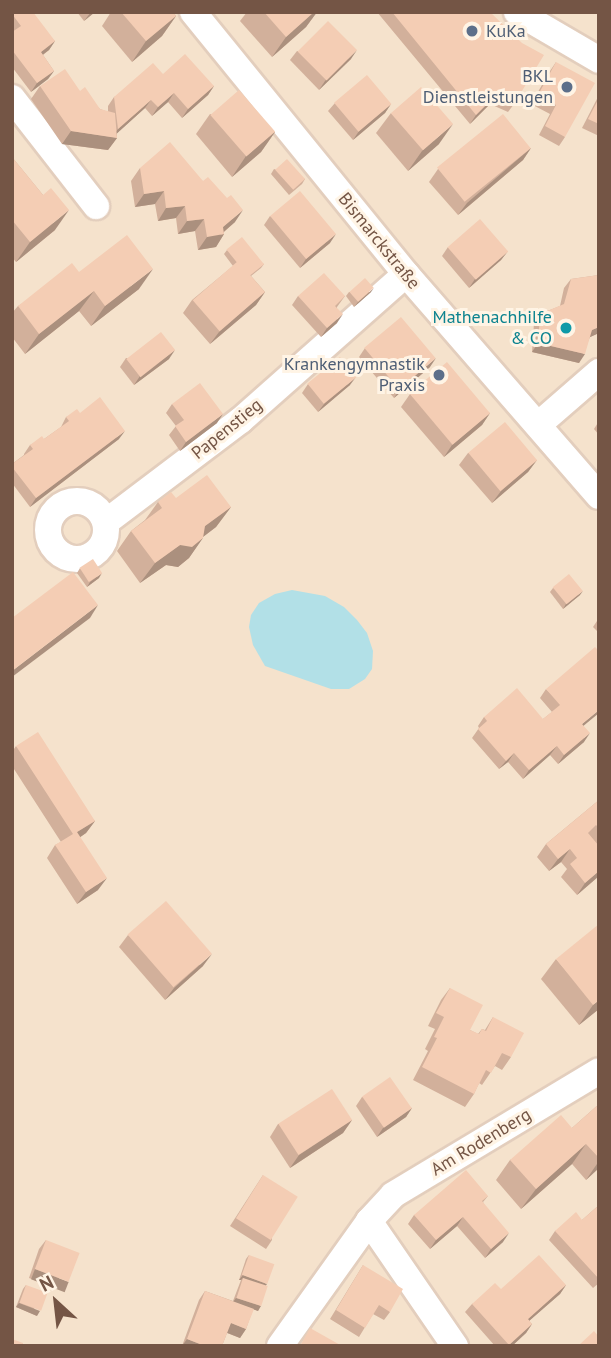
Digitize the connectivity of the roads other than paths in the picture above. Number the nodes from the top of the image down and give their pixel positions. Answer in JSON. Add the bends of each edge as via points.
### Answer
{"nodes":[{"id":1,"x":194,"y":12,"type":"edge"},
{"id":2,"x":517,"y":12,"type":"edge"},
{"id":3,"x":599,"y":60,"type":"edge"},
{"id":4,"x":12,"y":98,"type":"edge"},
{"id":5,"x":96,"y":206,"type":"dead end"},
{"id":6,"x":406,"y":274,"type":"junction"},
{"id":7,"x":599,"y":372,"type":"edge"},
{"id":8,"x":538,"y":425,"type":"junction"},
{"id":9,"x":599,"y":496,"type":"edge"},
{"id":10,"x":106,"y":522,"type":"dead end"},
{"id":11,"x":599,"y":1071,"type":"edge"},
{"id":12,"x":369,"y":1221,"type":"junction"},
{"id":13,"x":280,"y":1346,"type":"edge"},
{"id":14,"x":455,"y":1346,"type":"edge"}],
"edges":[{"from":1,"to":6,"type":"street","name":"Bismarckstraße"},
{"from":2,"to":3,"type":"street"},
{"from":4,"to":5,"type":"street"},
{"from":6,"to":8,"type":"street","name":"Bismarckstraße"},
{"from":6,"to":10,"type":"street","name":"Papenstieg","via":[[241,420]]},
{"from":7,"to":8,"type":"street"},
{"from":8,"to":9,"type":"street","name":"Bismarckstraße"},
{"from":11,"to":12,"type":"street","name":"Am Rodenberg","via":[[393,1195]]},
{"from":12,"to":13,"type":"street","name":"Am Rodenberg"},
{"from":12,"to":14,"type":"street"}]}
